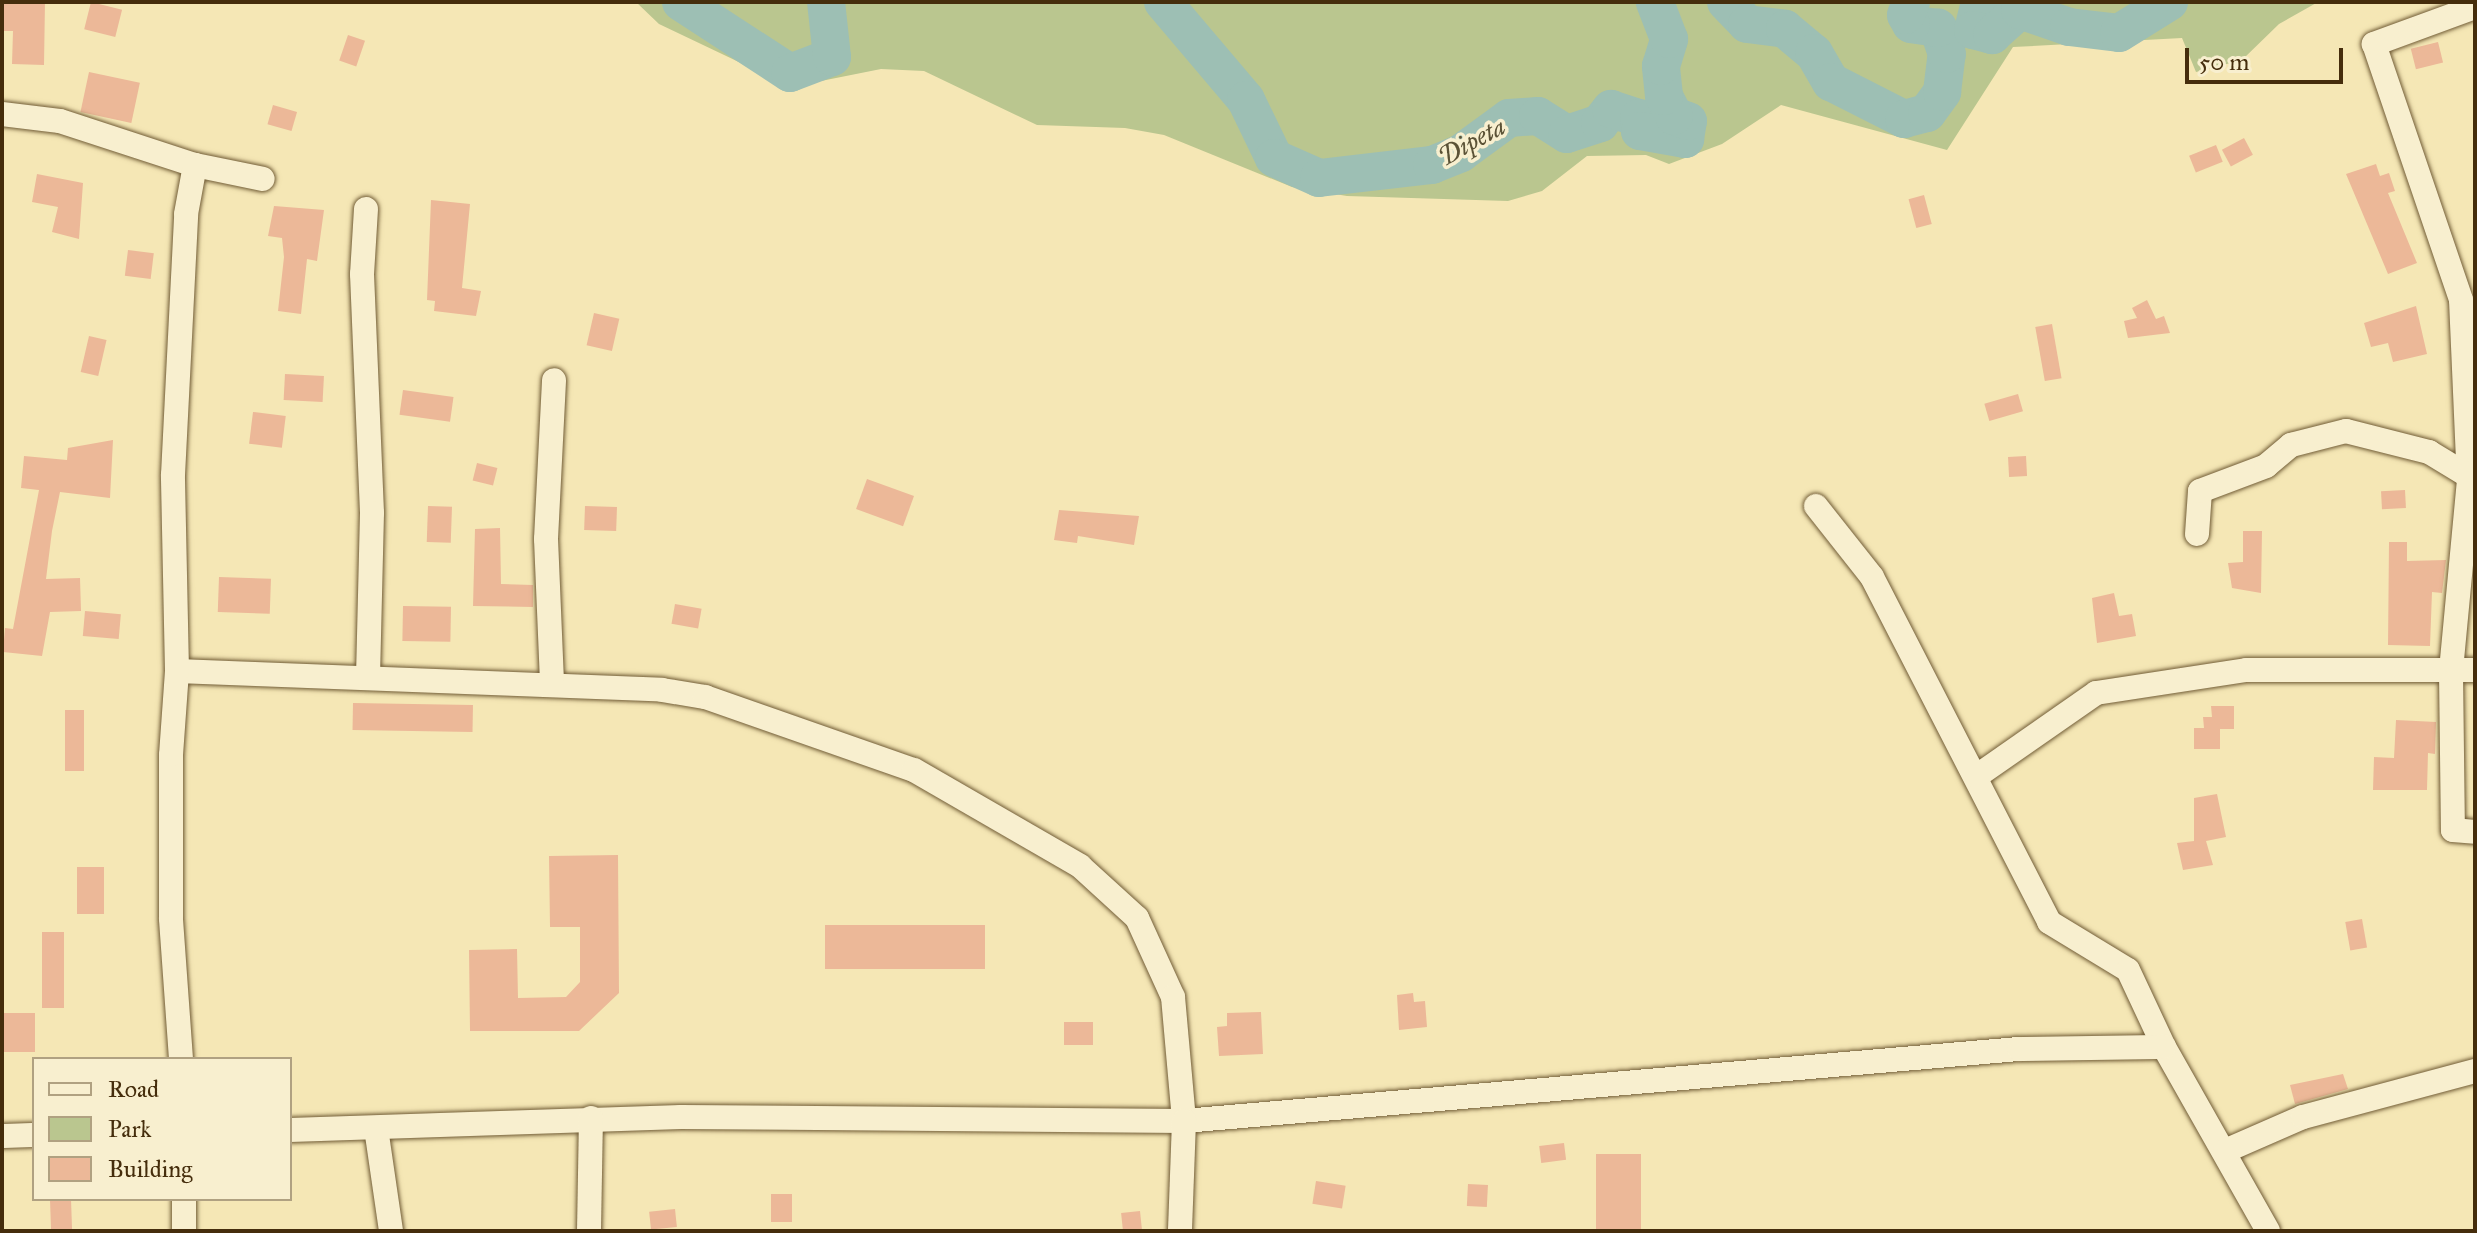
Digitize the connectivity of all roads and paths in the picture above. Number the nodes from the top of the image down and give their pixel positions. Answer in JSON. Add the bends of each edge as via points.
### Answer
{"nodes":[{"id":1,"x":2475,"y":7,"type":"edge"},
{"id":2,"x":2,"y":114,"type":"edge"},
{"id":3,"x":195,"y":165,"type":"junction"},
{"id":4,"x":263,"y":179,"type":"dead end"},
{"id":5,"x":366,"y":209,"type":"dead end"},
{"id":6,"x":554,"y":380,"type":"dead end"},
{"id":7,"x":2472,"y":480,"type":"edge"},
{"id":8,"x":1816,"y":506,"type":"dead end"},
{"id":9,"x":2197,"y":534,"type":"dead end"},
{"id":10,"x":177,"y":671,"type":"junction"},
{"id":11,"x":2463,"y":671,"type":"edge"},
{"id":12,"x":368,"y":676,"type":"junction"},
{"id":13,"x":552,"y":682,"type":"junction"},
{"id":14,"x":1977,"y":776,"type":"junction"},
{"id":15,"x":2475,"y":832,"type":"edge"},
{"id":16,"x":2164,"y":1047,"type":"junction"},
{"id":17,"x":181,"y":1057,"type":"edge"},
{"id":18,"x":2475,"y":1071,"type":"edge"},
{"id":19,"x":591,"y":1118,"type":"junction"},
{"id":20,"x":1184,"y":1121,"type":"junction"},
{"id":21,"x":376,"y":1128,"type":"junction"},
{"id":22,"x":292,"y":1130,"type":"edge"},
{"id":23,"x":32,"y":1135,"type":"edge"},
{"id":24,"x":2,"y":1136,"type":"edge"},
{"id":25,"x":2225,"y":1151,"type":"junction"},
{"id":26,"x":184,"y":1201,"type":"edge"},
{"id":27,"x":184,"y":1231,"type":"edge"},
{"id":28,"x":391,"y":1231,"type":"edge"},
{"id":29,"x":589,"y":1231,"type":"edge"},
{"id":30,"x":1180,"y":1231,"type":"edge"},
{"id":31,"x":2268,"y":1231,"type":"edge"}],
"edges":[{"from":1,"to":7,"type":"street","via":[[2374,44],[2461,300]]},
{"from":2,"to":3,"type":"street","via":[[26,114],[109,134]]},
{"from":3,"to":4,"type":"street"},
{"from":3,"to":10,"type":"street","via":[[186,214],[175,427]]},
{"from":5,"to":12,"type":"street","via":[[362,274],[372,513]]},
{"from":6,"to":13,"type":"street","via":[[546,539]]},
{"from":7,"to":9,"type":"street","via":[[2429,452],[2346,431],[2291,445],[2266,466],[2200,491]]},
{"from":7,"to":11,"type":"street"},
{"from":8,"to":14,"type":"street","via":[[1872,577]]},
{"from":10,"to":12,"type":"street"},
{"from":10,"to":17,"type":"street","via":[[171,918]]},
{"from":11,"to":14,"type":"street","via":[[2246,670],[2096,693]]},
{"from":11,"to":15,"type":"street","via":[[2453,830]]},
{"from":12,"to":13,"type":"street"},
{"from":13,"to":20,"type":"street","via":[[705,697],[914,770],[1080,866],[1137,918],[1173,997],[1185,1085]]},
{"from":14,"to":16,"type":"street","via":[[2049,922],[2128,970]]},
{"from":16,"to":20,"type":"street","via":[[2019,1049]]},
{"from":16,"to":25,"type":"street"},
{"from":18,"to":25,"type":"street","via":[[2303,1117]]},
{"from":19,"to":20,"type":"street"},
{"from":19,"to":21,"type":"street"},
{"from":19,"to":29,"type":"street"},
{"from":20,"to":30,"type":"street"},
{"from":21,"to":22,"type":"street"},
{"from":21,"to":28,"type":"street"},
{"from":23,"to":24,"type":"street"},
{"from":25,"to":31,"type":"street"},
{"from":26,"to":27,"type":"street"}]}
